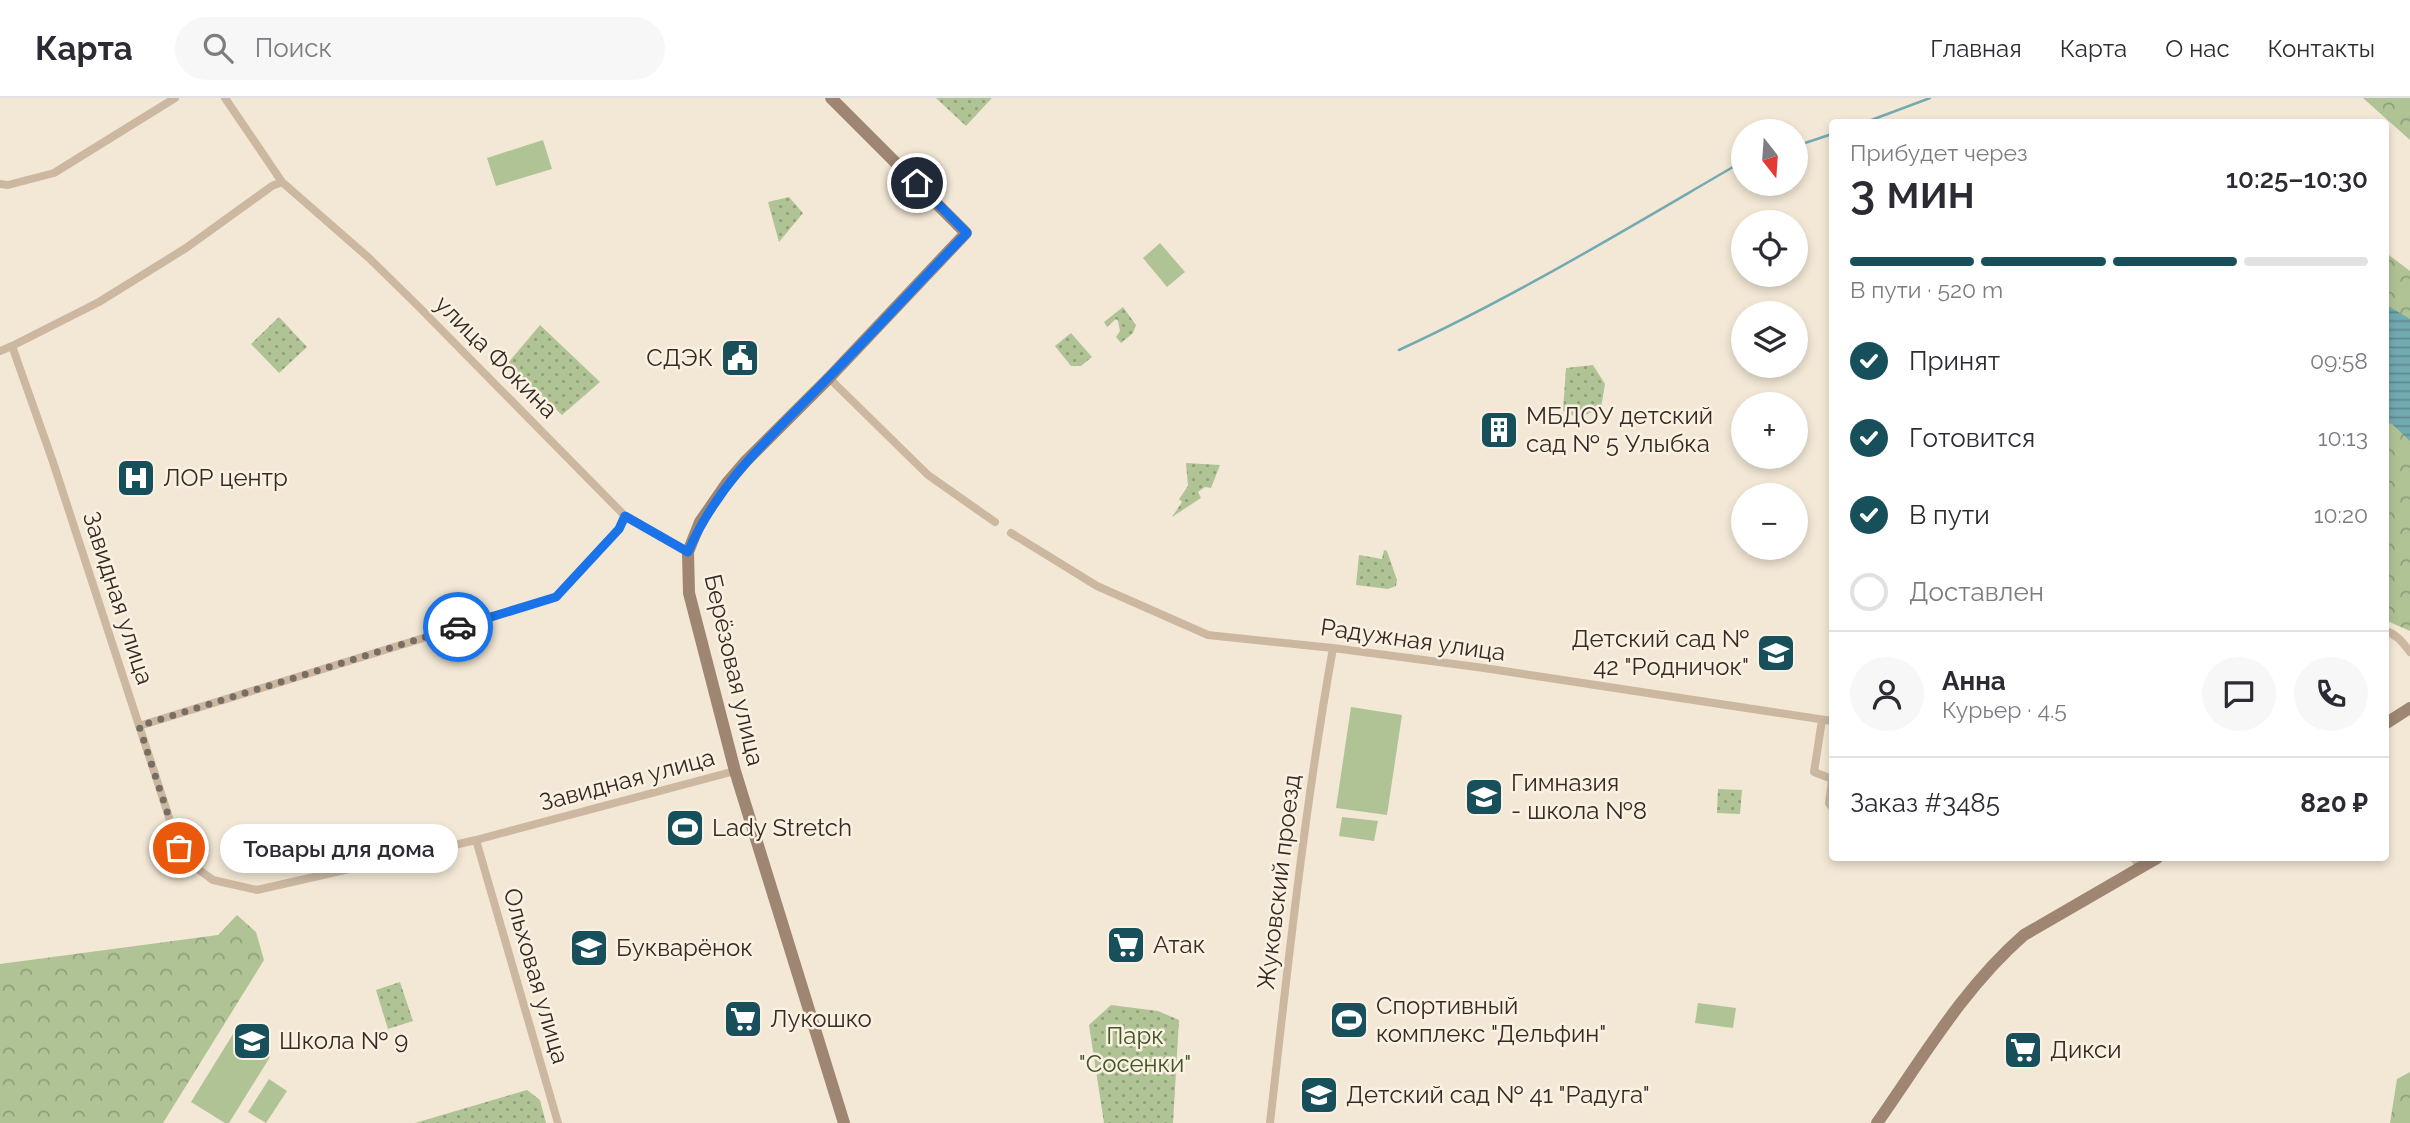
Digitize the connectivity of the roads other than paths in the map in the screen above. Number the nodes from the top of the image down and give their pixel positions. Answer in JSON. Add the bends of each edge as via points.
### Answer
{"nodes":[{"id":1,"x":175,"y":98,"type":"edge"},
{"id":2,"x":225,"y":98,"type":"edge"},
{"id":3,"x":831,"y":98,"type":"edge"},
{"id":4,"x":282,"y":182,"type":"junction"},
{"id":5,"x":0,"y":184,"type":"edge"},
{"id":6,"x":12,"y":346,"type":"junction"},
{"id":7,"x":0,"y":351,"type":"edge"},
{"id":8,"x":829,"y":378,"type":"junction"},
{"id":9,"x":625,"y":516,"type":"junction"},
{"id":10,"x":995,"y":522,"type":"dead end"},
{"id":11,"x":1011,"y":533,"type":"dead end"},
{"id":12,"x":688,"y":552,"type":"junction"},
{"id":13,"x":2389,"y":632,"type":"edge"},
{"id":14,"x":1333,"y":648,"type":"junction"},
{"id":15,"x":2410,"y":652,"type":"edge"},
{"id":16,"x":2410,"y":708,"type":"edge"},
{"id":17,"x":2410,"y":714,"type":"edge"},
{"id":18,"x":1822,"y":720,"type":"junction"},
{"id":19,"x":1829,"y":721,"type":"edge"},
{"id":20,"x":2390,"y":721,"type":"edge"},
{"id":21,"x":139,"y":726,"type":"junction"},
{"id":22,"x":735,"y":771,"type":"junction"},
{"id":23,"x":1829,"y":778,"type":"edge"},
{"id":24,"x":476,"y":840,"type":"junction"},
{"id":25,"x":2137,"y":862,"type":"edge"},
{"id":26,"x":558,"y":1123,"type":"edge"},
{"id":27,"x":844,"y":1123,"type":"edge"},
{"id":28,"x":1270,"y":1123,"type":"edge"},
{"id":29,"x":1877,"y":1123,"type":"edge"}],
"edges":[{"from":1,"to":5,"type":"street","via":[[54,173]]},
{"from":2,"to":4,"type":"street","name":"улица Фокина"},
{"from":3,"to":8,"type":"street","name":"Берёзовая улица","via":[[967,233]]},
{"from":4,"to":6,"type":"street","via":[[99,302]]},
{"from":4,"to":9,"type":"street","name":"улица Фокина","via":[[369,258]]},
{"from":6,"to":7,"type":"street"},
{"from":6,"to":21,"type":"street","name":"Завидная улица"},
{"from":8,"to":10,"type":"street","via":[[928,475]]},
{"from":8,"to":12,"type":"street","name":"Берёзовая улица","via":[[727,483],[700,522]]},
{"from":9,"to":12,"type":"street","name":"улица Фокина"},
{"from":9,"to":21,"type":"street","via":[[619,529],[556,597]]},
{"from":11,"to":14,"type":"street","name":"Радужная улица","via":[[1097,586],[1208,635]]},
{"from":12,"to":22,"type":"street","name":"Берёзовая улица","via":[[689,593]]},
{"from":13,"to":15,"type":"street"},
{"from":14,"to":18,"type":"street","name":"Радужная улица"},
{"from":14,"to":28,"type":"street","name":"Жуковский проезд","via":[[1301,853]]},
{"from":16,"to":20,"type":"street"},
{"from":17,"to":20,"type":"street"},
{"from":18,"to":19,"type":"street","name":"Радужная улица"},
{"from":18,"to":23,"type":"street","via":[[1814,772]]},
{"from":21,"to":24,"type":"street","name":"Завидная улица","via":[[179,848],[213,880],[257,890]]},
{"from":22,"to":24,"type":"street","name":"Завидная улица"},
{"from":22,"to":27,"type":"street","name":"Берёзовая улица"},
{"from":24,"to":26,"type":"street","name":"Ольховая улица"},
{"from":25,"to":29,"type":"street","via":[[2007,950],[1976,984]]}]}
